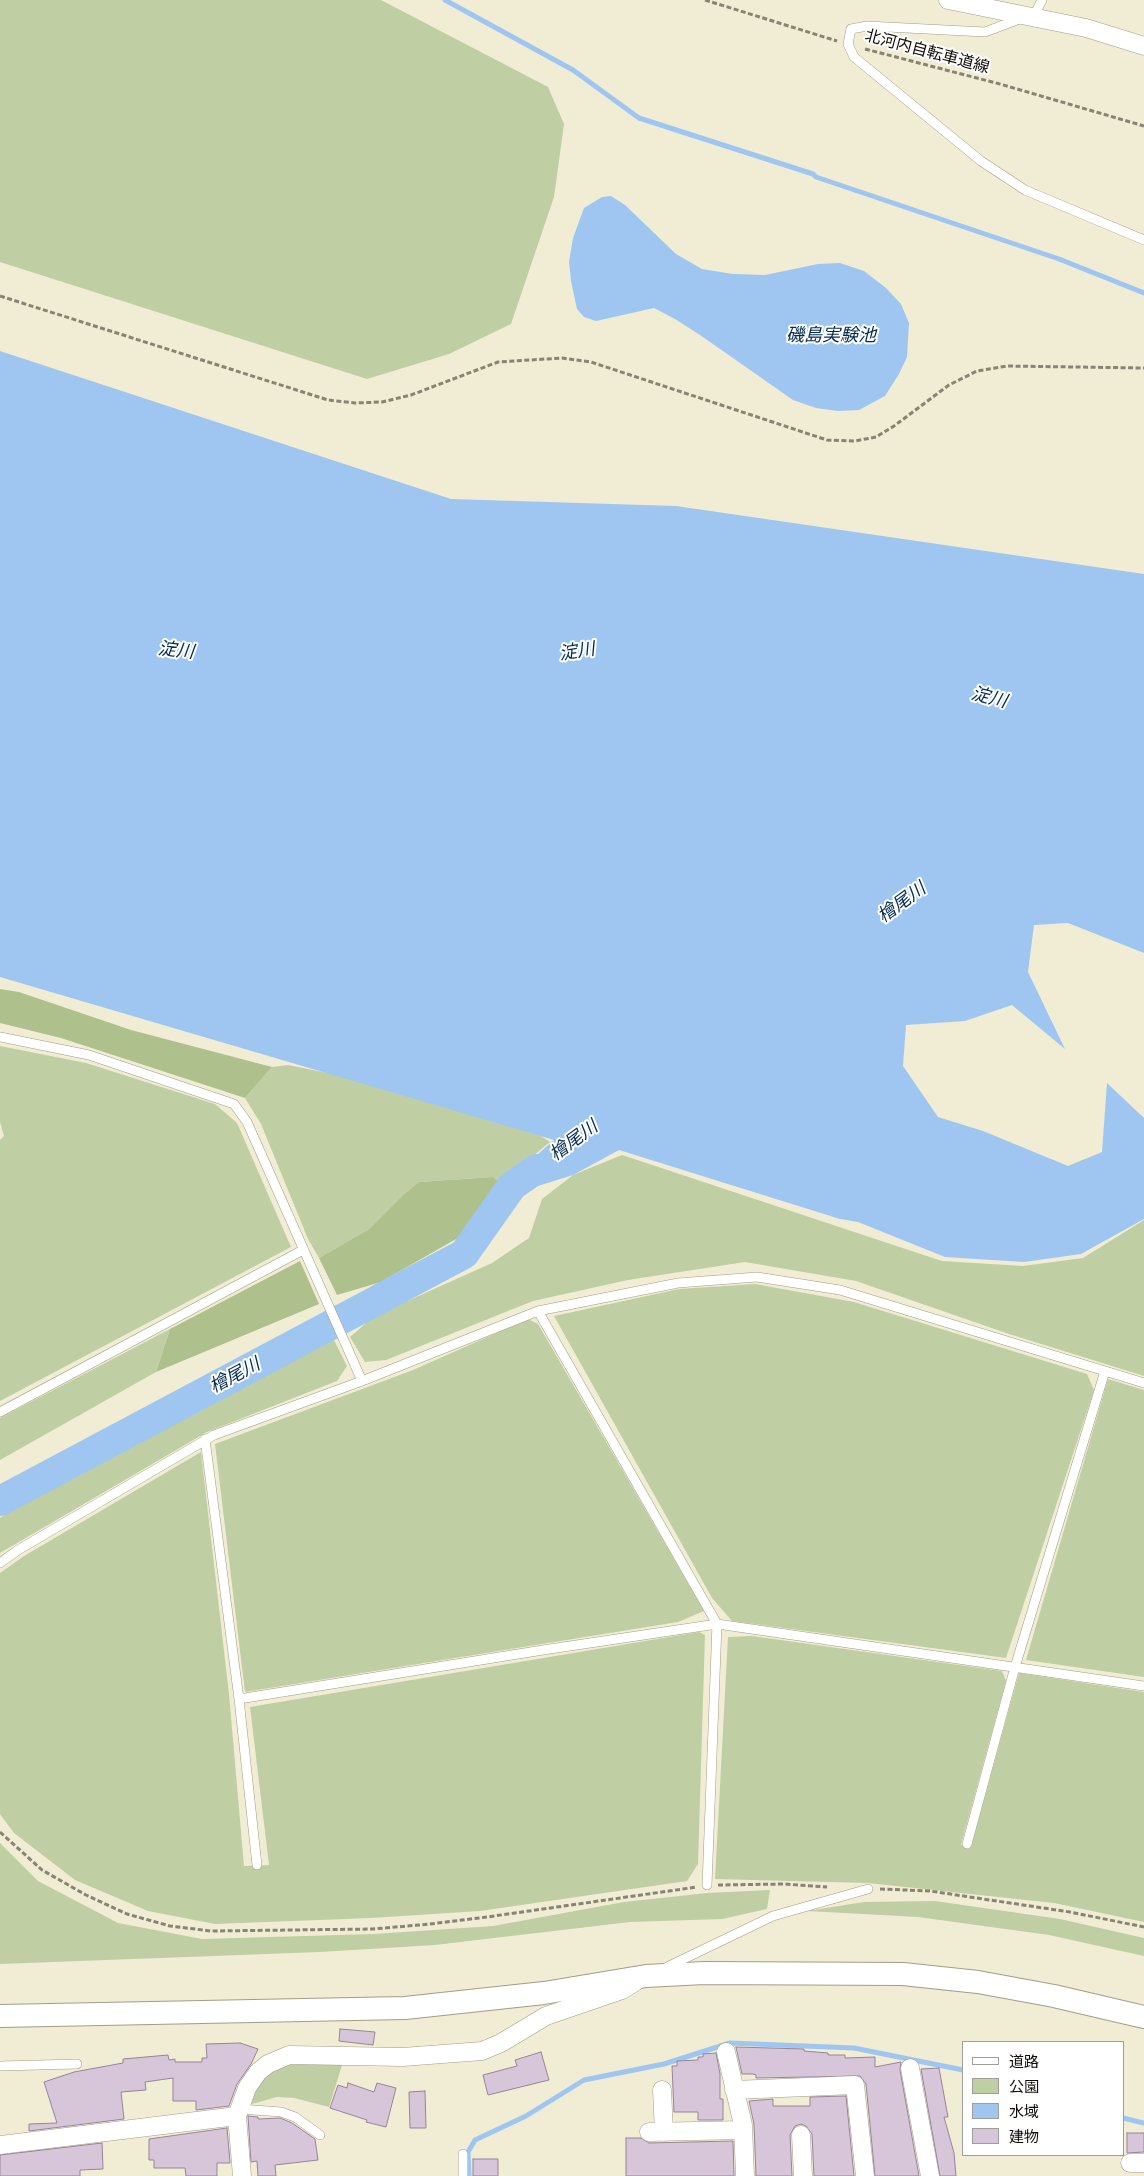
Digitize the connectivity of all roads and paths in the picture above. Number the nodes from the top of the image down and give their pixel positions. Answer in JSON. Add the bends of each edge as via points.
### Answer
{"nodes":[{"id":1,"x":705,"y":0,"type":"edge"},
{"id":2,"x":948,"y":0,"type":"edge"},
{"id":3,"x":1042,"y":0,"type":"edge"},
{"id":4,"x":1030,"y":17,"type":"junction"},
{"id":5,"x":848,"y":44,"type":"junction"},
{"id":6,"x":1144,"y":46,"type":"edge"},
{"id":7,"x":1144,"y":126,"type":"edge"},
{"id":8,"x":1144,"y":240,"type":"edge"},
{"id":9,"x":0,"y":296,"type":"edge"},
{"id":10,"x":1144,"y":368,"type":"edge"},
{"id":11,"x":0,"y":1037,"type":"edge"},
{"id":12,"x":303,"y":1250,"type":"junction"},
{"id":13,"x":538,"y":1311,"type":"junction"},
{"id":14,"x":1105,"y":1371,"type":"junction"},
{"id":15,"x":362,"y":1381,"type":"junction"},
{"id":16,"x":1144,"y":1383,"type":"edge"},
{"id":17,"x":0,"y":1412,"type":"edge"},
{"id":18,"x":205,"y":1439,"type":"junction"},
{"id":19,"x":0,"y":1563,"type":"edge"},
{"id":20,"x":717,"y":1624,"type":"junction"},
{"id":21,"x":1015,"y":1667,"type":"junction"},
{"id":22,"x":1144,"y":1686,"type":"edge"},
{"id":23,"x":239,"y":1699,"type":"junction"},
{"id":24,"x":0,"y":1832,"type":"edge"},
{"id":25,"x":967,"y":1844,"type":"dead end"},
{"id":26,"x":257,"y":1865,"type":"dead end"},
{"id":27,"x":707,"y":1885,"type":"junction"},
{"id":28,"x":831,"y":1887,"type":"dead end"},
{"id":29,"x":868,"y":1889,"type":"joint"},
{"id":30,"x":1144,"y":1927,"type":"edge"},
{"id":31,"x":646,"y":1976,"type":"junction"},
{"id":32,"x":0,"y":2016,"type":"edge"},
{"id":33,"x":1144,"y":2017,"type":"edge"},
{"id":34,"x":726,"y":2052,"type":"dead end"},
{"id":35,"x":77,"y":2064,"type":"dead end"},
{"id":36,"x":0,"y":2066,"type":"edge"},
{"id":37,"x":910,"y":2068,"type":"dead end"},
{"id":38,"x":662,"y":2090,"type":"dead end"},
{"id":39,"x":734,"y":2090,"type":"junction"},
{"id":40,"x":239,"y":2113,"type":"junction"},
{"id":41,"x":743,"y":2130,"type":"junction"},
{"id":42,"x":320,"y":2135,"type":"dead end"},
{"id":43,"x":801,"y":2135,"type":"dead end"},
{"id":44,"x":0,"y":2145,"type":"edge"},
{"id":45,"x":462,"y":2154,"type":"dead end"},
{"id":46,"x":242,"y":2176,"type":"edge"},
{"id":47,"x":463,"y":2176,"type":"edge"},
{"id":48,"x":745,"y":2176,"type":"edge"},
{"id":49,"x":803,"y":2176,"type":"edge"},
{"id":50,"x":865,"y":2176,"type":"edge"},
{"id":51,"x":930,"y":2176,"type":"edge"}],
"edges":[{"from":1,"to":5,"type":"path","name":"北河内自転車道線"},
{"from":2,"to":4,"type":"street"},
{"from":3,"to":4,"type":"lane"},
{"from":4,"to":5,"type":"lane","via":[[986,32],[867,26],[851,29]]},
{"from":4,"to":6,"type":"street","via":[[1086,28]]},
{"from":5,"to":7,"type":"path","name":"北河内自転車道線"},
{"from":5,"to":8,"type":"lane","via":[[854,57],[980,161],[1025,190]]},
{"from":9,"to":10,"type":"path","via":[[328,400],[382,402],[411,395],[498,362],[562,358],[591,362],[827,440],[855,441],[876,437],[948,385],[977,371],[1007,366]]},
{"from":11,"to":12,"type":"lane","via":[[89,1055],[234,1104],[248,1122]]},
{"from":12,"to":15,"type":"lane"},
{"from":12,"to":17,"type":"lane"},
{"from":13,"to":14,"type":"lane","via":[[678,1284],[757,1277],[840,1290]]},
{"from":13,"to":15,"type":"lane"},
{"from":13,"to":20,"type":"lane"},
{"from":14,"to":16,"type":"lane"},
{"from":14,"to":21,"type":"lane"},
{"from":15,"to":18,"type":"lane"},
{"from":18,"to":19,"type":"lane"},
{"from":18,"to":23,"type":"lane"},
{"from":20,"to":21,"type":"lane"},
{"from":20,"to":23,"type":"lane"},
{"from":20,"to":27,"type":"lane"},
{"from":21,"to":22,"type":"lane"},
{"from":21,"to":25,"type":"lane"},
{"from":23,"to":26,"type":"lane"},
{"from":24,"to":27,"type":"path","via":[[42,1870],[119,1910],[170,1926],[212,1931],[373,1929],[430,1924]]},
{"from":27,"to":28,"type":"path"},
{"from":29,"to":30,"type":"path","via":[[930,1891],[1070,1912]]},
{"from":29,"to":31,"type":"lane","via":[[773,1916]]},
{"from":31,"to":32,"type":"street","via":[[544,1993],[405,2008]]},
{"from":31,"to":33,"type":"street","via":[[704,1973],[903,1974],[978,1982]]},
{"from":31,"to":40,"type":"street","via":[[622,1990],[546,2016],[482,2051],[403,2057],[289,2055],[258,2072],[247,2088]]},
{"from":34,"to":39,"type":"street"},
{"from":35,"to":36,"type":"lane"},
{"from":37,"to":51,"type":"street"},
{"from":38,"to":41,"type":"street","via":[[657,2132]]},
{"from":39,"to":41,"type":"street"},
{"from":39,"to":50,"type":"street","via":[[855,2085]]},
{"from":40,"to":42,"type":"lane","via":[[288,2114]]},
{"from":40,"to":44,"type":"street"},
{"from":40,"to":46,"type":"street"},
{"from":41,"to":48,"type":"street"},
{"from":43,"to":49,"type":"street"},
{"from":45,"to":47,"type":"lane"}]}
